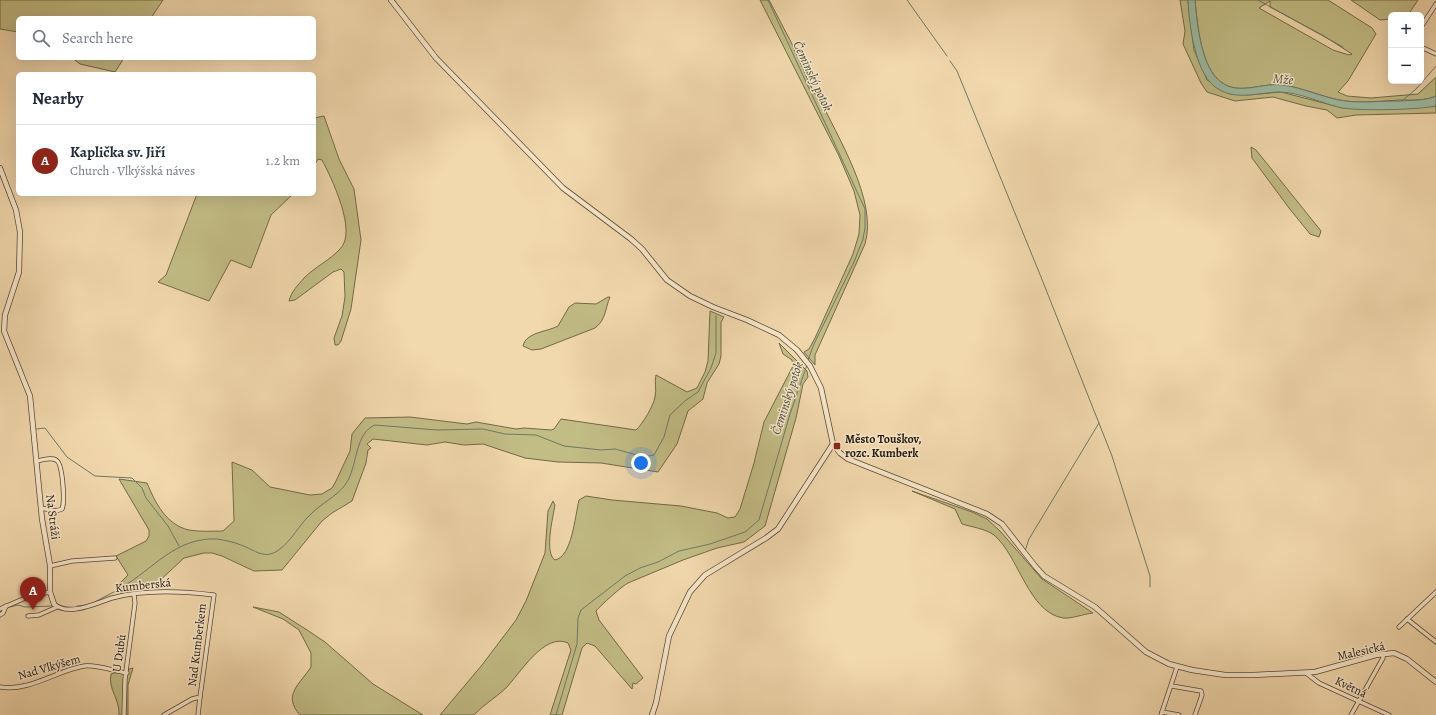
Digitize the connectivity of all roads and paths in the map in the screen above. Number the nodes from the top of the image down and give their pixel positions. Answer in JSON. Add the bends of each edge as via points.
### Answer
{"nodes":[{"id":1,"x":391,"y":0,"type":"edge"},
{"id":2,"x":1436,"y":4,"type":"edge"},
{"id":3,"x":1424,"y":22,"type":"edge"},
{"id":4,"x":1423,"y":48,"type":"edge"},
{"id":5,"x":1436,"y":54,"type":"edge"},
{"id":6,"x":0,"y":168,"type":"edge"},
{"id":7,"x":833,"y":444,"type":"junction"},
{"id":8,"x":37,"y":461,"type":"junction"},
{"id":9,"x":41,"y":508,"type":"junction"},
{"id":10,"x":115,"y":558,"type":"dead end"},
{"id":11,"x":50,"y":566,"type":"junction"},
{"id":12,"x":50,"y":592,"type":"junction"},
{"id":13,"x":1436,"y":592,"type":"edge"},
{"id":14,"x":134,"y":595,"type":"junction"},
{"id":15,"x":214,"y":595,"type":"joint"},
{"id":16,"x":55,"y":605,"type":"junction"},
{"id":17,"x":6,"y":606,"type":"junction"},
{"id":18,"x":0,"y":609,"type":"edge"},
{"id":19,"x":0,"y":615,"type":"edge"},
{"id":20,"x":28,"y":616,"type":"dead end"},
{"id":21,"x":1407,"y":619,"type":"junction"},
{"id":22,"x":1399,"y":627,"type":"dead end"},
{"id":23,"x":1436,"y":642,"type":"edge"},
{"id":24,"x":1382,"y":654,"type":"junction"},
{"id":25,"x":1177,"y":667,"type":"junction"},
{"id":26,"x":1306,"y":672,"type":"junction"},
{"id":27,"x":127,"y":673,"type":"junction"},
{"id":28,"x":1436,"y":682,"type":"edge"},
{"id":29,"x":1172,"y":686,"type":"junction"},
{"id":30,"x":0,"y":687,"type":"edge"},
{"id":31,"x":200,"y":697,"type":"junction"},
{"id":32,"x":1358,"y":702,"type":"junction"},
{"id":33,"x":1162,"y":714,"type":"edge"},
{"id":34,"x":124,"y":715,"type":"edge"},
{"id":35,"x":164,"y":715,"type":"edge"},
{"id":36,"x":198,"y":715,"type":"edge"},
{"id":37,"x":652,"y":715,"type":"edge"},
{"id":38,"x":1179,"y":715,"type":"edge"},
{"id":39,"x":1194,"y":715,"type":"edge"},
{"id":40,"x":1351,"y":715,"type":"edge"},
{"id":41,"x":1389,"y":715,"type":"edge"}],
"edges":[{"from":1,"to":7,"type":"street","via":[[436,58],[563,188],[631,239],[667,280],[690,296],[780,335],[808,363],[821,388]]},
{"from":2,"to":3,"type":"street"},
{"from":4,"to":5,"type":"street"},
{"from":6,"to":8,"type":"street","name":"Na Stráži","via":[[16,210],[20,232],[19,272],[5,315],[4,331],[9,348],[29,390]]},
{"from":7,"to":25,"type":"street","name":"Malesická","via":[[840,453],[860,465],[987,514],[1002,524],[1044,576],[1095,607],[1146,652]]},
{"from":7,"to":37,"type":"street","via":[[778,529],[705,575],[690,592],[669,636]]},
{"from":8,"to":9,"type":"street","name":"Na Stráži"},
{"from":8,"to":9,"type":"street","via":[[58,461],[61,465],[63,486],[62,509],[56,511]]},
{"from":9,"to":11,"type":"street","name":"Na Stráži"},
{"from":10,"to":11,"type":"street","via":[[72,561]]},
{"from":11,"to":12,"type":"street","name":"Na Stráži"},
{"from":12,"to":16,"type":"street","name":"Na Stráži"},
{"from":12,"to":17,"type":"street","via":[[30,596]]},
{"from":13,"to":21,"type":"street"},
{"from":14,"to":15,"type":"street","name":"Kumberská","via":[[187,592]]},
{"from":14,"to":16,"type":"street","name":"Kumberská","via":[[113,598],[89,607]]},
{"from":14,"to":27,"type":"street","name":"U Dubů","via":[[136,603]]},
{"from":15,"to":31,"type":"street","name":"Nad Kumberkem"},
{"from":16,"to":20,"type":"street","via":[[39,615]]},
{"from":17,"to":18,"type":"street"},
{"from":17,"to":19,"type":"street"},
{"from":21,"to":22,"type":"street"},
{"from":21,"to":23,"type":"street"},
{"from":24,"to":26,"type":"street","name":"Malesická","via":[[1315,672]]},
{"from":24,"to":28,"type":"street","name":"Malesická","via":[[1394,653],[1407,659]]},
{"from":24,"to":32,"type":"street","via":[[1383,658]]},
{"from":25,"to":26,"type":"street","name":"Malesická","via":[[1225,675]]},
{"from":25,"to":29,"type":"street"},
{"from":26,"to":32,"type":"street","name":"Květná","via":[[1319,683]]},
{"from":27,"to":30,"type":"street","name":"Nad Vlkýšem","via":[[82,666],[34,683]]},
{"from":27,"to":34,"type":"street","name":"U Dubů"},
{"from":29,"to":33,"type":"street"},
{"from":29,"to":39,"type":"street","via":[[1201,691],[1202,695]]},
{"from":31,"to":35,"type":"street","name":"Nad Kumberkem"},
{"from":31,"to":36,"type":"street","name":"Nad Kumberkem"},
{"from":32,"to":40,"type":"street"},
{"from":32,"to":41,"type":"street","name":"Květná"},
{"from":33,"to":38,"type":"street"}]}
